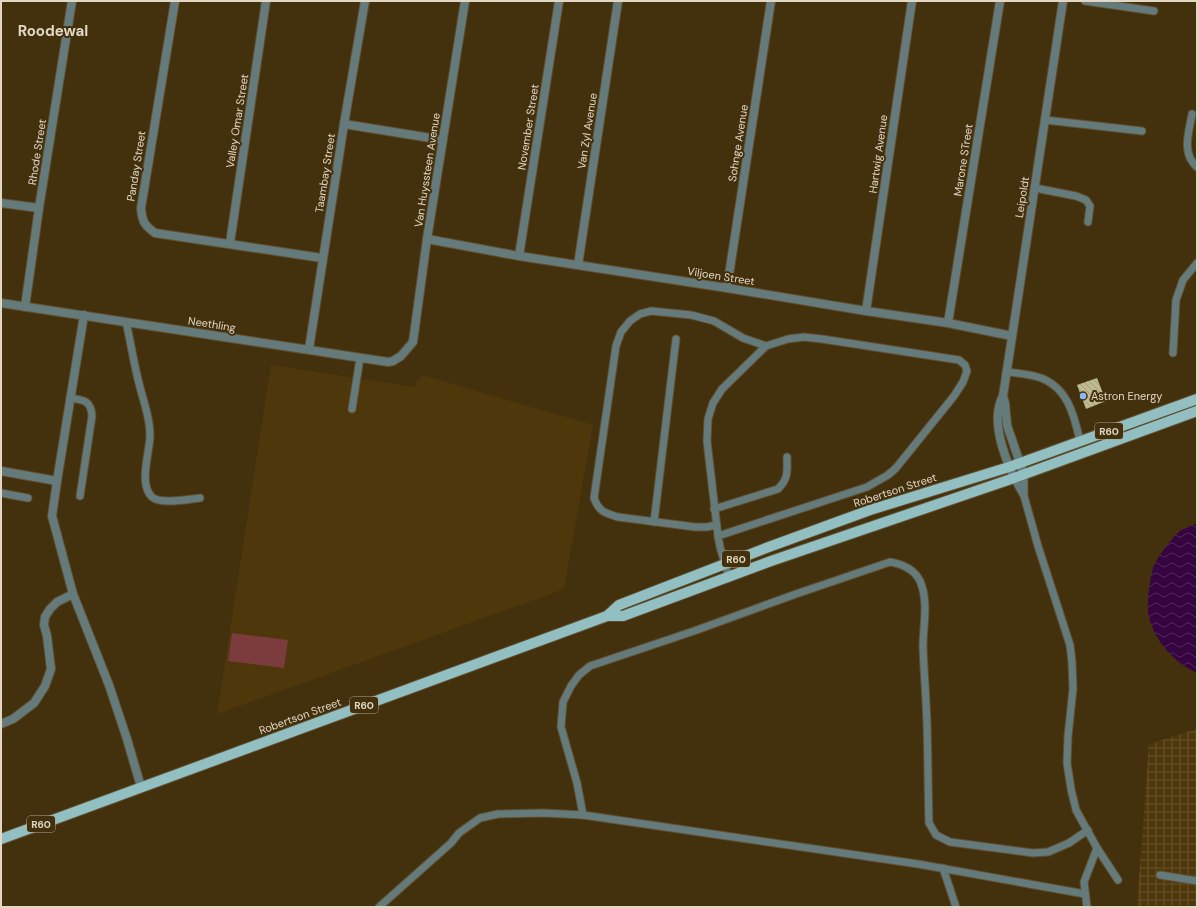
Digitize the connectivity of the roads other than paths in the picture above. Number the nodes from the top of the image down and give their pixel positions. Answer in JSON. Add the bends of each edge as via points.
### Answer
{"nodes":[{"id":1,"x":72,"y":1,"type":"edge"},
{"id":2,"x":174,"y":1,"type":"edge"},
{"id":3,"x":266,"y":1,"type":"edge"},
{"id":4,"x":365,"y":1,"type":"edge"},
{"id":5,"x":465,"y":1,"type":"edge"},
{"id":6,"x":559,"y":1,"type":"edge"},
{"id":7,"x":618,"y":1,"type":"edge"},
{"id":8,"x":771,"y":1,"type":"edge"},
{"id":9,"x":912,"y":1,"type":"edge"},
{"id":10,"x":1000,"y":1,"type":"edge"},
{"id":11,"x":1063,"y":1,"type":"edge"},
{"id":12,"x":1085,"y":1,"type":"edge"},
{"id":13,"x":1154,"y":11,"type":"dead end"},
{"id":14,"x":1192,"y":114,"type":"dead end"},
{"id":15,"x":1045,"y":120,"type":"junction"},
{"id":16,"x":344,"y":124,"type":"junction"},
{"id":17,"x":1142,"y":131,"type":"dead end"},
{"id":18,"x":443,"y":140,"type":"junction"},
{"id":19,"x":1197,"y":167,"type":"edge"},
{"id":20,"x":1035,"y":188,"type":"junction"},
{"id":21,"x":1,"y":203,"type":"edge"},
{"id":22,"x":39,"y":208,"type":"junction"},
{"id":23,"x":1088,"y":222,"type":"dead end"},
{"id":24,"x":427,"y":238,"type":"junction"},
{"id":25,"x":230,"y":243,"type":"junction"},
{"id":26,"x":519,"y":256,"type":"junction"},
{"id":27,"x":322,"y":258,"type":"junction"},
{"id":28,"x":1197,"y":263,"type":"edge"},
{"id":29,"x":578,"y":265,"type":"junction"},
{"id":30,"x":727,"y":288,"type":"junction"},
{"id":31,"x":1,"y":303,"type":"edge"},
{"id":32,"x":25,"y":307,"type":"junction"},
{"id":33,"x":866,"y":311,"type":"junction"},
{"id":34,"x":84,"y":315,"type":"junction"},
{"id":35,"x":126,"y":322,"type":"junction"},
{"id":36,"x":948,"y":323,"type":"junction"},
{"id":37,"x":1012,"y":336,"type":"junction"},
{"id":38,"x":676,"y":339,"type":"dead end"},
{"id":39,"x":413,"y":342,"type":"joint"},
{"id":40,"x":766,"y":346,"type":"junction"},
{"id":41,"x":309,"y":349,"type":"junction"},
{"id":42,"x":1173,"y":353,"type":"dead end"},
{"id":43,"x":360,"y":358,"type":"junction"},
{"id":44,"x":1007,"y":372,"type":"junction"},
{"id":45,"x":1003,"y":396,"type":"junction"},
{"id":46,"x":70,"y":398,"type":"junction"},
{"id":47,"x":1197,"y":399,"type":"edge"},
{"id":48,"x":352,"y":409,"type":"dead end"},
{"id":49,"x":1197,"y":411,"type":"edge"},
{"id":50,"x":1080,"y":441,"type":"junction"},
{"id":51,"x":787,"y":457,"type":"dead end"},
{"id":52,"x":1020,"y":463,"type":"junction"},
{"id":53,"x":1009,"y":467,"type":"junction"},
{"id":54,"x":1,"y":471,"type":"edge"},
{"id":55,"x":1019,"y":477,"type":"junction"},
{"id":56,"x":57,"y":481,"type":"junction"},
{"id":57,"x":1,"y":493,"type":"edge"},
{"id":58,"x":80,"y":496,"type":"dead end"},
{"id":59,"x":28,"y":498,"type":"dead end"},
{"id":60,"x":200,"y":498,"type":"dead end"},
{"id":61,"x":714,"y":508,"type":"junction"},
{"id":62,"x":654,"y":522,"type":"junction"},
{"id":63,"x":716,"y":525,"type":"junction"},
{"id":64,"x":718,"y":536,"type":"junction"},
{"id":65,"x":725,"y":564,"type":"junction"},
{"id":66,"x":730,"y":577,"type":"junction"},
{"id":67,"x":73,"y":594,"type":"junction"},
{"id":68,"x":607,"y":616,"type":"junction"},
{"id":69,"x":1,"y":724,"type":"edge"},
{"id":70,"x":141,"y":787,"type":"junction"},
{"id":71,"x":583,"y":815,"type":"junction"},
{"id":72,"x":1088,"y":830,"type":"junction"},
{"id":73,"x":1,"y":839,"type":"edge"},
{"id":74,"x":1097,"y":848,"type":"junction"},
{"id":75,"x":943,"y":868,"type":"junction"},
{"id":76,"x":1160,"y":875,"type":"dead end"},
{"id":77,"x":1118,"y":880,"type":"dead end"},
{"id":78,"x":1197,"y":881,"type":"edge"},
{"id":79,"x":1085,"y":894,"type":"junction"},
{"id":80,"x":379,"y":907,"type":"edge"},
{"id":81,"x":956,"y":907,"type":"edge"},
{"id":82,"x":1087,"y":907,"type":"edge"}],
"edges":[{"from":1,"to":22,"type":"street","name":"Rhode Street"},
{"from":2,"to":25,"type":"street","name":"Panday Street","via":[[141,208],[142,220],[155,233]]},
{"from":3,"to":25,"type":"street","name":"Valley Omar Street"},
{"from":4,"to":16,"type":"street","name":"Taambay Street"},
{"from":5,"to":18,"type":"street","name":"Van Huyssteen Avenue"},
{"from":6,"to":26,"type":"street","name":"November Street"},
{"from":7,"to":29,"type":"street","name":"Van Zyl Avenue"},
{"from":8,"to":30,"type":"street","name":"Sohnge Avenue"},
{"from":9,"to":33,"type":"street","name":"Hartwig Avenue"},
{"from":10,"to":36,"type":"street","name":"Marone STreet"},
{"from":11,"to":15,"type":"street","name":"Leipoldt"},
{"from":12,"to":13,"type":"lane"},
{"from":14,"to":19,"type":"lane","via":[[1187,143],[1188,156]]},
{"from":15,"to":17,"type":"lane"},
{"from":15,"to":20,"type":"street","name":"Leipoldt"},
{"from":16,"to":18,"type":"street"},
{"from":16,"to":27,"type":"street","name":"Taambay Street"},
{"from":18,"to":24,"type":"street","name":"Van Huyssteen Avenue"},
{"from":20,"to":23,"type":"lane","via":[[1086,200],[1090,206]]},
{"from":20,"to":37,"type":"street","name":"Leipoldt"},
{"from":21,"to":22,"type":"street"},
{"from":22,"to":32,"type":"street","name":"Rhode Street"},
{"from":24,"to":26,"type":"street","name":"Viljoen Street"},
{"from":24,"to":39,"type":"street","name":"Van Huyssteen Avenue"},
{"from":25,"to":27,"type":"street","name":"Panday Street"},
{"from":26,"to":29,"type":"street","name":"Viljoen Street"},
{"from":27,"to":41,"type":"street","name":"Taambay Street"},
{"from":28,"to":42,"type":"lane","via":[[1183,280],[1176,300]]},
{"from":29,"to":30,"type":"street","name":"Viljoen Street"},
{"from":30,"to":33,"type":"street","name":"Viljoen Street"},
{"from":31,"to":32,"type":"street","name":"Neethling"},
{"from":32,"to":34,"type":"street","name":"Neethling"},
{"from":33,"to":36,"type":"street","name":"Viljoen Street"},
{"from":34,"to":35,"type":"street","name":"Neethling"},
{"from":34,"to":46,"type":"street"},
{"from":35,"to":41,"type":"street","name":"Neethling"},
{"from":35,"to":60,"type":"lane","via":[[149,423],[145,481],[148,491],[153,498],[162,500]]},
{"from":36,"to":37,"type":"street","name":"Viljoen Street"},
{"from":37,"to":44,"type":"street","name":"Leipoldt"},
{"from":38,"to":62,"type":"lane"},
{"from":39,"to":43,"type":"street","name":"Neethling","via":[[393,361]]},
{"from":40,"to":61,"type":"lane","via":[[731,378],[713,402],[708,419],[707,441]]},
{"from":40,"to":62,"type":"lane","via":[[743,338],[714,321],[670,312],[651,311],[640,314],[621,332],[616,346],[594,498],[596,504],[606,513]]},
{"from":40,"to":64,"type":"lane","via":[[804,337],[822,339],[959,360],[967,371],[954,396],[888,475],[867,487]]},
{"from":41,"to":43,"type":"street","name":"Neethling"},
{"from":43,"to":48,"type":"lane"},
{"from":44,"to":45,"type":"street","name":"Leipoldt"},
{"from":44,"to":50,"type":"lane","via":[[1036,376],[1046,380],[1065,395],[1076,420]]},
{"from":45,"to":52,"type":"street","name":"Leipoldt","via":[[1007,425]]},
{"from":45,"to":53,"type":"street","name":"Leipoldt","via":[[999,403],[998,426]]},
{"from":46,"to":56,"type":"street"},
{"from":46,"to":58,"type":"lane","via":[[83,400],[92,409]]},
{"from":47,"to":50,"type":"main road","name":"Robertson Street","number":"R60"},
{"from":49,"to":55,"type":"main road","name":"Robertson Street","number":"R60"},
{"from":50,"to":52,"type":"main road","name":"Robertson Street","number":"R60"},
{"from":51,"to":61,"type":"lane","via":[[787,475],[778,489]]},
{"from":52,"to":53,"type":"main road","name":"Robertson Street","number":"R60"},
{"from":52,"to":55,"type":"street","name":"Leipoldt"},
{"from":53,"to":55,"type":"street","name":"Leipoldt"},
{"from":53,"to":65,"type":"main road","name":"Robertson Street","number":"R60","via":[[870,510]]},
{"from":54,"to":56,"type":"street"},
{"from":55,"to":66,"type":"main road","name":"Robertson Street","number":"R60"},
{"from":55,"to":72,"type":"lane","via":[[1070,645],[1073,689],[1068,763],[1076,810]]},
{"from":56,"to":67,"type":"street","via":[[52,516]]},
{"from":57,"to":59,"type":"lane"},
{"from":61,"to":63,"type":"lane"},
{"from":62,"to":63,"type":"lane","via":[[695,527]]},
{"from":63,"to":64,"type":"lane"},
{"from":64,"to":65,"type":"lane"},
{"from":65,"to":66,"type":"lane"},
{"from":65,"to":68,"type":"main road","name":"Robertson Street","number":"R60","via":[[619,605]]},
{"from":66,"to":68,"type":"main road","name":"Robertson Street","number":"R60","via":[[623,616]]},
{"from":67,"to":69,"type":"street","via":[[57,602],[46,617],[44,625],[51,669],[45,686],[34,704]]},
{"from":67,"to":70,"type":"street","via":[[111,692]]},
{"from":68,"to":70,"type":"main road","name":"Robertson Street","number":"R60"},
{"from":70,"to":73,"type":"main road","name":"Robertson Street","number":"R60"},
{"from":71,"to":72,"type":"lane","via":[[561,727],[563,702],[579,675],[590,666],[890,562],[907,566],[920,580],[923,593],[926,613],[923,645],[929,823],[936,835],[950,842],[1033,853],[1048,852]]},
{"from":71,"to":75,"type":"lane"},
{"from":71,"to":80,"type":"lane","via":[[498,814],[480,818]]},
{"from":72,"to":74,"type":"lane"},
{"from":74,"to":77,"type":"lane"},
{"from":74,"to":79,"type":"lane","via":[[1084,882]]},
{"from":75,"to":79,"type":"lane"},
{"from":75,"to":81,"type":"lane"},
{"from":76,"to":78,"type":"lane"},
{"from":79,"to":82,"type":"lane"}]}
